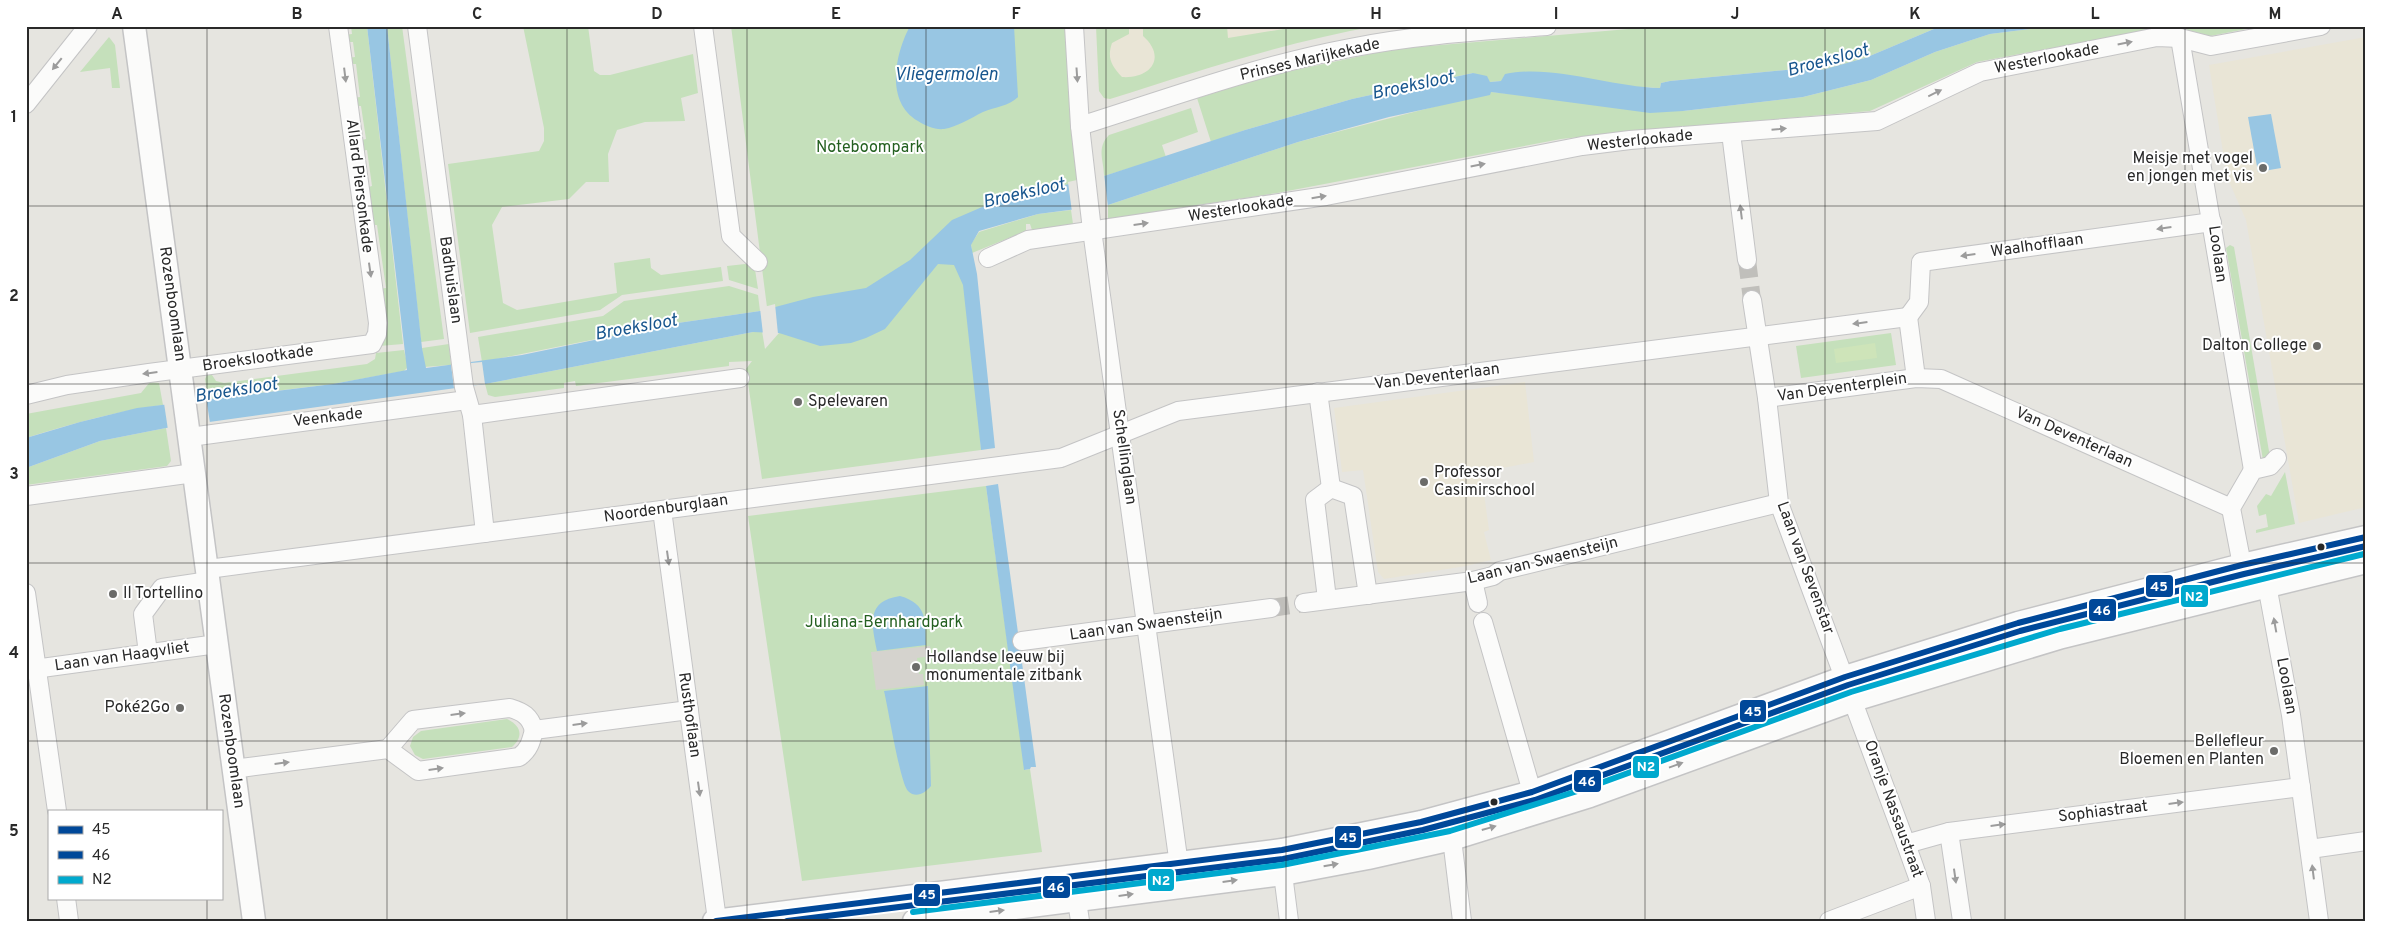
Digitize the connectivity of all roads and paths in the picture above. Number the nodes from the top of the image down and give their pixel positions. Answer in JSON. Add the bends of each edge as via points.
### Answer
{"nodes":[{"id":1,"x":88,"y":26,"type":"edge"},
{"id":2,"x":134,"y":26,"type":"edge"},
{"id":3,"x":338,"y":26,"type":"edge"},
{"id":4,"x":417,"y":26,"type":"edge"},
{"id":5,"x":703,"y":26,"type":"edge"},
{"id":6,"x":1074,"y":26,"type":"edge"},
{"id":7,"x":1547,"y":26,"type":"edge"},
{"id":8,"x":2321,"y":26,"type":"edge"},
{"id":9,"x":1494,"y":28,"type":"edge"},
{"id":10,"x":1413,"y":32,"type":"edge"},
{"id":11,"x":2180,"y":38,"type":"junction"},
{"id":12,"x":26,"y":104,"type":"edge"},
{"id":13,"x":1080,"y":126,"type":"junction"},
{"id":14,"x":1731,"y":133,"type":"junction"},
{"id":15,"x":2212,"y":222,"type":"junction"},
{"id":16,"x":1092,"y":224,"type":"junction"},
{"id":17,"x":988,"y":258,"type":"dead end"},
{"id":18,"x":1747,"y":260,"type":"tunnel mouth"},
{"id":19,"x":758,"y":262,"type":"dead end"},
{"id":20,"x":1752,"y":300,"type":"tunnel mouth"},
{"id":21,"x":1908,"y":317,"type":"junction"},
{"id":22,"x":1756,"y":335,"type":"junction"},
{"id":23,"x":372,"y":344,"type":"joint"},
{"id":24,"x":740,"y":378,"type":"dead end"},
{"id":25,"x":1916,"y":378,"type":"junction"},
{"id":26,"x":182,"y":379,"type":"junction"},
{"id":27,"x":1318,"y":392,"type":"junction"},
{"id":28,"x":26,"y":395,"type":"edge"},
{"id":29,"x":1767,"y":398,"type":"junction"},
{"id":30,"x":468,"y":401,"type":"junction"},
{"id":31,"x":190,"y":433,"type":"junction"},
{"id":32,"x":1121,"y":434,"type":"junction"},
{"id":33,"x":2277,"y":458,"type":"dead end"},
{"id":34,"x":2253,"y":470,"type":"junction"},
{"id":35,"x":194,"y":473,"type":"junction"},
{"id":36,"x":1331,"y":488,"type":"junction"},
{"id":37,"x":26,"y":496,"type":"edge"},
{"id":38,"x":1779,"y":503,"type":"junction"},
{"id":39,"x":2231,"y":508,"type":"junction"},
{"id":40,"x":662,"y":510,"type":"junction"},
{"id":41,"x":485,"y":533,"type":"junction"},
{"id":42,"x":2366,"y":537,"type":"edge"},
{"id":43,"x":2366,"y":562,"type":"edge"},
{"id":44,"x":2242,"y":565,"type":"junction"},
{"id":45,"x":208,"y":575,"type":"junction"},
{"id":46,"x":1472,"y":581,"type":"junction"},
{"id":47,"x":2268,"y":586,"type":"junction"},
{"id":48,"x":26,"y":593,"type":"edge"},
{"id":49,"x":1368,"y":595,"type":"junction"},
{"id":50,"x":1327,"y":599,"type":"junction"},
{"id":51,"x":1304,"y":603,"type":"tunnel mouth"},
{"id":52,"x":1478,"y":603,"type":"dead end"},
{"id":53,"x":1271,"y":608,"type":"tunnel mouth"},
{"id":54,"x":1483,"y":622,"type":"dead end"},
{"id":55,"x":1146,"y":624,"type":"junction"},
{"id":56,"x":1022,"y":642,"type":"dead end"},
{"id":57,"x":217,"y":644,"type":"junction"},
{"id":58,"x":148,"y":653,"type":"junction"},
{"id":59,"x":32,"y":670,"type":"edge"},
{"id":60,"x":1845,"y":677,"type":"junction"},
{"id":61,"x":1854,"y":700,"type":"junction"},
{"id":62,"x":689,"y":710,"type":"junction"},
{"id":63,"x":534,"y":730,"type":"junction"},
{"id":64,"x":388,"y":749,"type":"junction"},
{"id":65,"x":234,"y":769,"type":"junction"},
{"id":66,"x":2300,"y":788,"type":"junction"},
{"id":67,"x":1532,"y":792,"type":"junction"},
{"id":68,"x":57,"y":810,"type":"edge"},
{"id":69,"x":1950,"y":832,"type":"junction"},
{"id":70,"x":1452,"y":839,"type":"junction"},
{"id":71,"x":2366,"y":841,"type":"edge"},
{"id":72,"x":1906,"y":844,"type":"junction"},
{"id":73,"x":2310,"y":849,"type":"junction"},
{"id":74,"x":1179,"y":864,"type":"junction"},
{"id":75,"x":1283,"y":874,"type":"junction"},
{"id":76,"x":1921,"y":886,"type":"junction"},
{"id":77,"x":1182,"y":887,"type":"junction"},
{"id":78,"x":66,"y":900,"type":"edge"},
{"id":79,"x":1078,"y":911,"type":"edge"},
{"id":80,"x":69,"y":921,"type":"edge"},
{"id":81,"x":254,"y":921,"type":"edge"},
{"id":82,"x":715,"y":921,"type":"edge"},
{"id":83,"x":914,"y":921,"type":"edge"},
{"id":84,"x":1289,"y":921,"type":"edge"},
{"id":85,"x":1462,"y":921,"type":"edge"},
{"id":86,"x":1829,"y":921,"type":"edge"},
{"id":87,"x":1926,"y":921,"type":"edge"},
{"id":88,"x":1962,"y":921,"type":"edge"},
{"id":89,"x":2319,"y":921,"type":"edge"}],
"edges":[{"from":1,"to":12,"type":"street","one_way":true},
{"from":2,"to":26,"type":"street","name":"Rozenboomlaan"},
{"from":3,"to":23,"type":"street","name":"Allard Piersonkade","one_way":true,"via":[[378,323]]},
{"from":4,"to":30,"type":"street","name":"Badhuislaan"},
{"from":5,"to":19,"type":"street","via":[[731,236]]},
{"from":6,"to":13,"type":"street","name":"Schellinglaan","one_way":true},
{"from":7,"to":9,"type":"street","name":"Prinses Marijkekade"},
{"from":8,"to":11,"type":"street","name":"Westerlookade","via":[[2211,46]]},
{"from":9,"to":10,"type":"street","name":"Prinses Marijkekade"},
{"from":10,"to":13,"type":"street","name":"Prinses Marijkekade","via":[[1270,68]]},
{"from":14,"to":11,"type":"street","name":"Westerlookade","one_way":true,"via":[[1877,121],[1980,72],[2157,37]]},
{"from":11,"to":15,"type":"street","name":"Loolaan"},
{"from":13,"to":16,"type":"street","name":"Schellinglaan"},
{"from":16,"to":14,"type":"street","name":"Westerlookade","one_way":true,"via":[[1326,196],[1582,146]]},
{"from":18,"to":14,"type":"street","one_way":true},
{"from":15,"to":21,"type":"street","name":"Waalhofflaan","one_way":true,"via":[[1921,262],[1919,302]]},
{"from":15,"to":34,"type":"street","name":"Loolaan"},
{"from":16,"to":17,"type":"street","name":"Westerlookade","via":[[1028,240]]},
{"from":16,"to":32,"type":"street","name":"Schellinglaan"},
{"from":20,"to":22,"type":"street"},
{"from":21,"to":22,"type":"street","one_way":true},
{"from":21,"to":25,"type":"street","name":"Van Deventerplein"},
{"from":22,"to":27,"type":"street","name":"Van Deventerlaan"},
{"from":22,"to":29,"type":"street","name":"Van Deventerplein"},
{"from":23,"to":26,"type":"street","name":"Broekslootkade"},
{"from":24,"to":30,"type":"street","name":"Veenkade"},
{"from":25,"to":29,"type":"street","name":"Van Deventerplein"},
{"from":25,"to":39,"type":"street","name":"Van Deventerlaan","via":[[1941,379]]},
{"from":26,"to":28,"type":"street","name":"Broekslootkade","one_way":true,"via":[[67,385]]},
{"from":26,"to":31,"type":"street","name":"Rozenboomlaan"},
{"from":27,"to":32,"type":"street","name":"Van Deventerlaan","via":[[1178,411]]},
{"from":27,"to":36,"type":"street"},
{"from":29,"to":38,"type":"street","name":"Laan van Sevenstar"},
{"from":30,"to":31,"type":"street","name":"Veenkade"},
{"from":30,"to":41,"type":"street","name":"Badhuislaan"},
{"from":31,"to":35,"type":"street","name":"Rozenboomlaan"},
{"from":32,"to":40,"type":"street","name":"Noordenburglaan","via":[[1061,458]]},
{"from":32,"to":55,"type":"street","name":"Schellinglaan"},
{"from":33,"to":34,"type":"street","via":[[2270,466]]},
{"from":34,"to":39,"type":"street"},
{"from":35,"to":37,"type":"street"},
{"from":35,"to":45,"type":"street","name":"Rozenboomlaan"},
{"from":36,"to":49,"type":"street","via":[[1353,496]]},
{"from":36,"to":50,"type":"street","via":[[1315,500]]},
{"from":38,"to":46,"type":"street","name":"Laan van Swaensteijn","via":[[1500,571]]},
{"from":38,"to":60,"type":"street","name":"Laan van Sevenstar"},
{"from":39,"to":44,"type":"street"},
{"from":40,"to":41,"type":"street","name":"Noordenburglaan"},
{"from":40,"to":62,"type":"street","name":"Rusthoflaan","one_way":true},
{"from":41,"to":45,"type":"street","name":"Noordenburglaan"},
{"from":42,"to":44,"type":"street"},
{"from":43,"to":47,"type":"street"},
{"from":44,"to":47,"type":"street"},
{"from":44,"to":60,"type":"street","via":[[2018,622]]},
{"from":45,"to":57,"type":"street","name":"Rozenboomlaan"},
{"from":45,"to":58,"type":"street","via":[[162,588],[143,614]]},
{"from":46,"to":49,"type":"street","name":"Laan van Swaensteijn"},
{"from":46,"to":52,"type":"street"},
{"from":47,"to":61,"type":"street","via":[[2062,637]]},
{"from":66,"to":47,"type":"street","name":"Loolaan","one_way":true,"via":[[2291,715]]},
{"from":48,"to":59,"type":"street"},
{"from":49,"to":50,"type":"street","name":"Laan van Swaensteijn"},
{"from":50,"to":51,"type":"street","name":"Laan van Swaensteijn"},
{"from":53,"to":55,"type":"street","name":"Laan van Swaensteijn"},
{"from":54,"to":67,"type":"street"},
{"from":55,"to":56,"type":"street","name":"Laan van Swaensteijn"},
{"from":55,"to":74,"type":"street","name":"Schellinglaan"},
{"from":57,"to":58,"type":"street","name":"Laan van Haagvliet"},
{"from":57,"to":65,"type":"street","name":"Rozenboomlaan"},
{"from":58,"to":59,"type":"street","name":"Laan van Haagvliet"},
{"from":59,"to":68,"type":"street"},
{"from":60,"to":61,"type":"street","name":"Laan van Sevenstar"},
{"from":60,"to":67,"type":"street"},
{"from":70,"to":61,"type":"street","one_way":true,"via":[[1590,796]]},
{"from":61,"to":72,"type":"street","name":"Oranje Nassaustraat"},
{"from":63,"to":62,"type":"street","one_way":true},
{"from":62,"to":82,"type":"street","name":"Rusthoflaan","one_way":true},
{"from":64,"to":63,"type":"street","one_way":true,"via":[[413,720],[510,708],[525,713]]},
{"from":64,"to":63,"type":"street","one_way":true,"via":[[418,771],[519,757],[532,742]]},
{"from":65,"to":64,"type":"street","one_way":true},
{"from":65,"to":81,"type":"street","name":"Rozenboomlaan"},
{"from":69,"to":66,"type":"street","name":"Sophiastraat","one_way":true},
{"from":66,"to":73,"type":"street","name":"Loolaan"},
{"from":67,"to":74,"type":"street","via":[[1358,836]]},
{"from":69,"to":72,"type":"street","name":"Sophiastraat"},
{"from":69,"to":88,"type":"street","one_way":true},
{"from":75,"to":70,"type":"street","one_way":true},
{"from":70,"to":85,"type":"street"},
{"from":71,"to":73,"type":"street"},
{"from":72,"to":76,"type":"street","name":"Oranje Nassaustraat"},
{"from":89,"to":73,"type":"street","name":"Loolaan","one_way":true},
{"from":74,"to":77,"type":"street","name":"Schellinglaan"},
{"from":74,"to":82,"type":"street"},
{"from":77,"to":75,"type":"street","one_way":true},
{"from":75,"to":84,"type":"street"},
{"from":76,"to":86,"type":"street"},
{"from":76,"to":87,"type":"street","name":"Oranje Nassaustraat"},
{"from":79,"to":77,"type":"street","one_way":true},
{"from":78,"to":80,"type":"street"},
{"from":83,"to":79,"type":"street","one_way":true}]}
